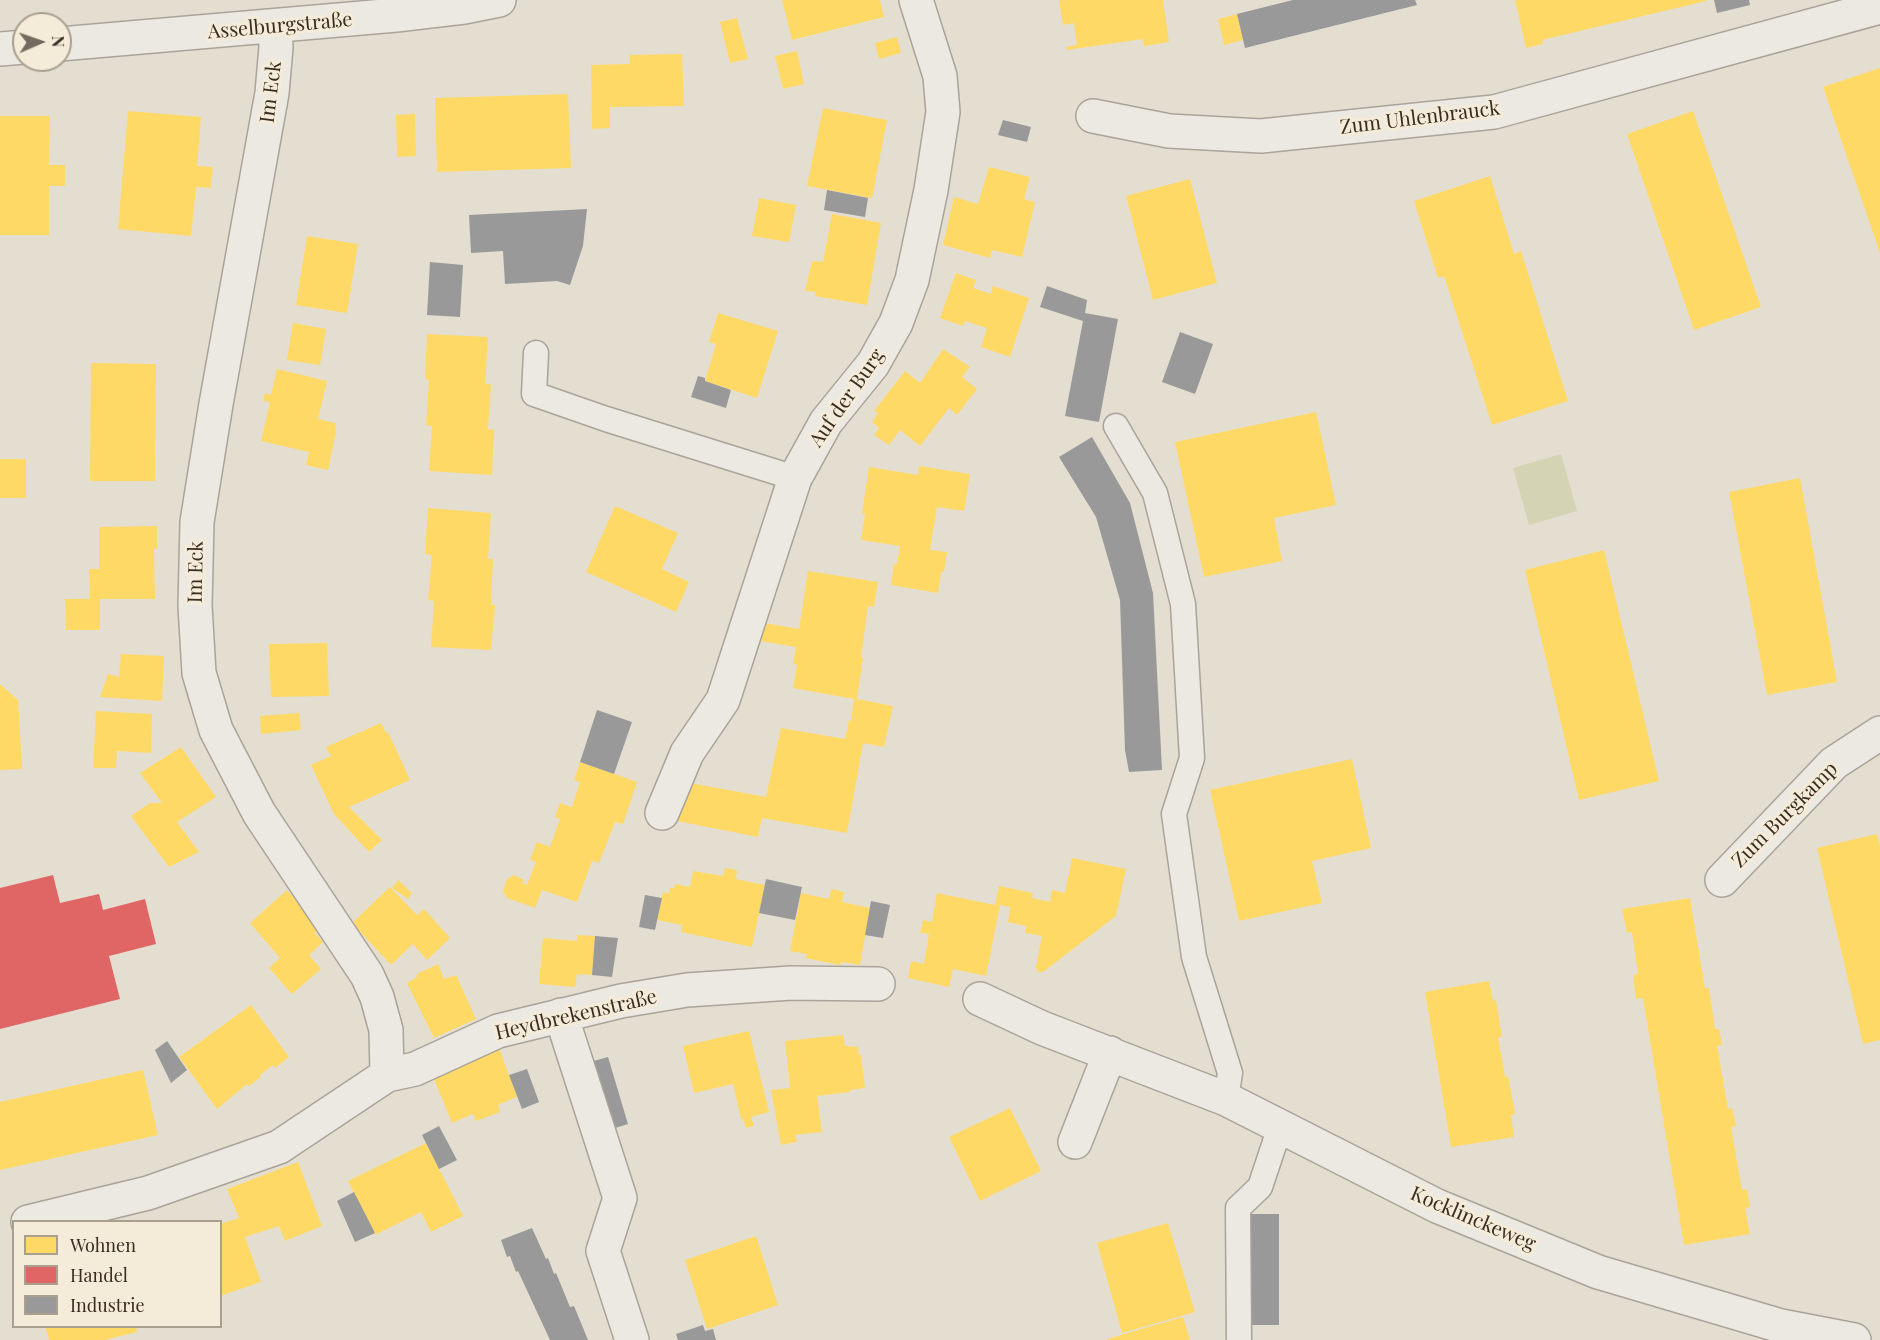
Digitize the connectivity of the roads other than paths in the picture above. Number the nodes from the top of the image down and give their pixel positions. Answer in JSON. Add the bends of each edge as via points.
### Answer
{"nodes":[{"id":1,"x":499,"y":0,"type":"edge"},
{"id":2,"x":916,"y":0,"type":"edge"},
{"id":3,"x":1880,"y":7,"type":"edge"},
{"id":4,"x":275,"y":27,"type":"junction"},
{"id":5,"x":72,"y":43,"type":"edge"},
{"id":6,"x":1093,"y":116,"type":"dead end"},
{"id":7,"x":536,"y":353,"type":"dead end"},
{"id":8,"x":1116,"y":426,"type":"dead end"},
{"id":9,"x":795,"y":478,"type":"junction"},
{"id":10,"x":1880,"y":733,"type":"edge"},
{"id":11,"x":662,"y":813,"type":"dead end"},
{"id":12,"x":1722,"y":880,"type":"dead end"},
{"id":13,"x":878,"y":984,"type":"dead end"},
{"id":14,"x":980,"y":999,"type":"dead end"},
{"id":15,"x":561,"y":1015,"type":"junction"},
{"id":16,"x":1110,"y":1053,"type":"junction"},
{"id":17,"x":387,"y":1075,"type":"junction"},
{"id":18,"x":1226,"y":1100,"type":"junction"},
{"id":19,"x":1280,"y":1127,"type":"junction"},
{"id":20,"x":1075,"y":1142,"type":"dead end"},
{"id":21,"x":32,"y":1220,"type":"edge"},
{"id":22,"x":632,"y":1340,"type":"edge"},
{"id":23,"x":1239,"y":1340,"type":"edge"},
{"id":24,"x":1854,"y":1340,"type":"edge"}],
"edges":[{"from":1,"to":4,"type":"street","name":"Asselburgstraße"},
{"from":2,"to":9,"type":"street","name":"Auf der Burg","via":[[940,76],[943,112],[912,280],[897,323],[873,364],[826,422]]},
{"from":3,"to":6,"type":"street","name":"Zum Uhlenbrauck","via":[[1494,112],[1261,136],[1169,130]]},
{"from":4,"to":5,"type":"street","name":"Asselburgstraße"},
{"from":4,"to":17,"type":"street","name":"Im Eck","via":[[272,93],[197,522],[198,673],[216,730],[259,813],[367,975],[387,1030]]},
{"from":7,"to":9,"type":"lane","via":[[534,394]]},
{"from":8,"to":18,"type":"lane","via":[[1155,493],[1184,604],[1192,758],[1174,814],[1194,957],[1230,1073]]},
{"from":9,"to":11,"type":"street","name":"Auf der Burg","via":[[723,700],[687,753]]},
{"from":10,"to":12,"type":"street","name":"Zum Burgkamp","via":[[1834,763]]},
{"from":13,"to":15,"type":"street","name":"Heydbrekenstraße","via":[[771,983],[687,990]]},
{"from":14,"to":16,"type":"street","name":"Kocklinckeweg"},
{"from":15,"to":17,"type":"street","name":"Heydbrekenstraße","via":[[498,1031],[415,1069]]},
{"from":15,"to":22,"type":"street","via":[[620,1198],[603,1251]]},
{"from":16,"to":18,"type":"street","name":"Kocklinckeweg"},
{"from":16,"to":20,"type":"street"},
{"from":17,"to":21,"type":"street","name":"Heydbrekenstraße","via":[[279,1147],[148,1193]]},
{"from":18,"to":19,"type":"street","name":"Kocklinckeweg"},
{"from":19,"to":23,"type":"lane","via":[[1260,1187],[1238,1208]]},
{"from":19,"to":24,"type":"street","name":"Kocklinckeweg","via":[[1437,1206],[1598,1272],[1781,1326]]}]}
